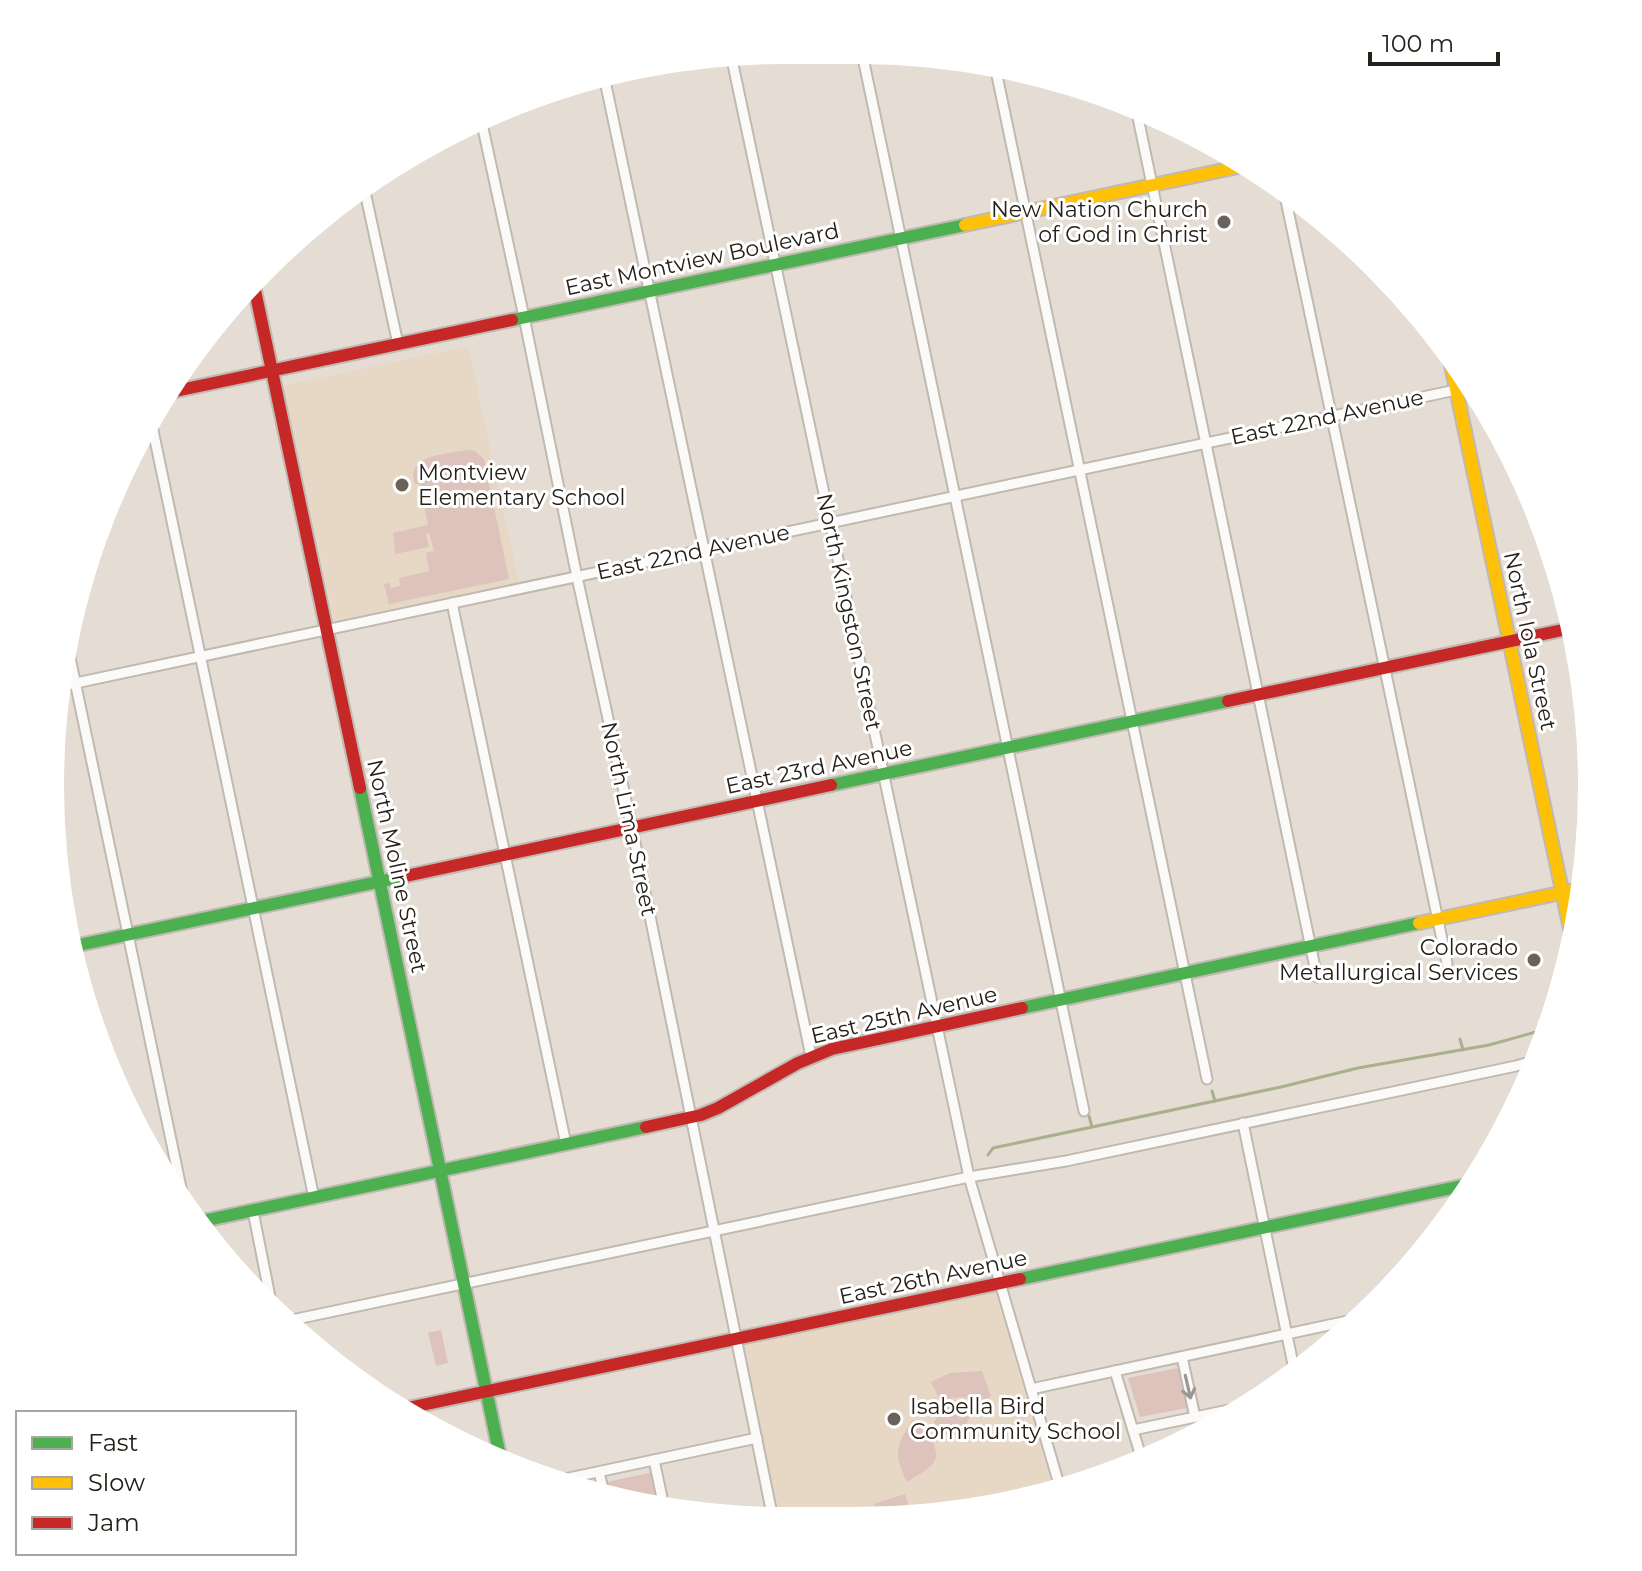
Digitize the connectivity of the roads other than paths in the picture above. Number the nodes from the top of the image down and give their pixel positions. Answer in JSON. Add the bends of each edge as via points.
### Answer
{"nodes":[{"id":1,"x":864,"y":64,"type":"edge"},
{"id":2,"x":733,"y":66,"type":"edge"},
{"id":3,"x":997,"y":78,"type":"edge"},
{"id":4,"x":606,"y":87,"type":"edge"},
{"id":5,"x":1139,"y":122,"type":"edge"},
{"id":6,"x":483,"y":130,"type":"edge"},
{"id":7,"x":1229,"y":169,"type":"edge"},
{"id":8,"x":1152,"y":185,"type":"junction"},
{"id":9,"x":367,"y":199,"type":"edge"},
{"id":10,"x":1287,"y":207,"type":"edge"},
{"id":11,"x":1025,"y":212,"type":"junction"},
{"id":12,"x":901,"y":238,"type":"junction"},
{"id":13,"x":776,"y":264,"type":"junction"},
{"id":14,"x":649,"y":291,"type":"junction"},
{"id":15,"x":256,"y":296,"type":"edge"},
{"id":16,"x":524,"y":317,"type":"junction"},
{"id":17,"x":398,"y":344,"type":"junction"},
{"id":18,"x":272,"y":371,"type":"junction"},
{"id":19,"x":1455,"y":383,"type":"edge"},
{"id":20,"x":183,"y":389,"type":"edge"},
{"id":21,"x":1456,"y":390,"type":"junction"},
{"id":22,"x":1332,"y":416,"type":"junction"},
{"id":23,"x":154,"y":437,"type":"edge"},
{"id":24,"x":1205,"y":443,"type":"junction"},
{"id":25,"x":1080,"y":470,"type":"junction"},
{"id":26,"x":955,"y":496,"type":"junction"},
{"id":27,"x":830,"y":523,"type":"junction"},
{"id":28,"x":704,"y":550,"type":"junction"},
{"id":29,"x":577,"y":577,"type":"junction"},
{"id":30,"x":452,"y":603,"type":"junction"},
{"id":31,"x":327,"y":630,"type":"junction"},
{"id":32,"x":1561,"y":630,"type":"edge"},
{"id":33,"x":1510,"y":641,"type":"junction"},
{"id":34,"x":201,"y":657,"type":"junction"},
{"id":35,"x":1384,"y":668,"type":"junction"},
{"id":36,"x":73,"y":671,"type":"edge"},
{"id":37,"x":76,"y":683,"type":"junction"},
{"id":38,"x":71,"y":684,"type":"edge"},
{"id":39,"x":1259,"y":694,"type":"junction"},
{"id":40,"x":1133,"y":721,"type":"junction"},
{"id":41,"x":1008,"y":748,"type":"junction"},
{"id":42,"x":883,"y":774,"type":"junction"},
{"id":43,"x":756,"y":801,"type":"junction"},
{"id":44,"x":632,"y":828,"type":"junction"},
{"id":45,"x":505,"y":854,"type":"junction"},
{"id":46,"x":380,"y":881,"type":"junction"},
{"id":47,"x":1570,"y":891,"type":"edge"},
{"id":48,"x":1563,"y":892,"type":"junction"},
{"id":49,"x":254,"y":908,"type":"junction"},
{"id":50,"x":1567,"y":911,"type":"edge"},
{"id":51,"x":1438,"y":919,"type":"junction"},
{"id":52,"x":127,"y":935,"type":"junction"},
{"id":53,"x":82,"y":944,"type":"edge"},
{"id":54,"x":1311,"y":946,"type":"junction"},
{"id":55,"x":1447,"y":963,"type":"dead end"},
{"id":56,"x":1186,"y":973,"type":"junction"},
{"id":57,"x":1317,"y":977,"type":"dead end"},
{"id":58,"x":1061,"y":999,"type":"junction"},
{"id":59,"x":937,"y":1026,"type":"junction"},
{"id":60,"x":811,"y":1056,"type":"junction"},
{"id":61,"x":1522,"y":1064,"type":"edge"},
{"id":62,"x":1207,"y":1079,"type":"dead end"},
{"id":63,"x":1084,"y":1111,"type":"dead end"},
{"id":64,"x":692,"y":1117,"type":"junction"},
{"id":65,"x":1243,"y":1123,"type":"junction"},
{"id":66,"x":566,"y":1144,"type":"junction"},
{"id":67,"x":441,"y":1171,"type":"junction"},
{"id":68,"x":178,"y":1173,"type":"edge"},
{"id":69,"x":969,"y":1177,"type":"junction"},
{"id":70,"x":1455,"y":1187,"type":"edge"},
{"id":71,"x":314,"y":1198,"type":"junction"},
{"id":72,"x":253,"y":1211,"type":"junction"},
{"id":73,"x":209,"y":1220,"type":"edge"},
{"id":74,"x":1265,"y":1228,"type":"junction"},
{"id":75,"x":715,"y":1232,"type":"junction"},
{"id":76,"x":999,"y":1283,"type":"junction"},
{"id":77,"x":465,"y":1284,"type":"junction"},
{"id":78,"x":268,"y":1289,"type":"edge"},
{"id":79,"x":300,"y":1318,"type":"edge"},
{"id":80,"x":1337,"y":1323,"type":"edge"},
{"id":81,"x":1287,"y":1334,"type":"junction"},
{"id":82,"x":737,"y":1339,"type":"junction"},
{"id":83,"x":1182,"y":1357,"type":"junction"},
{"id":84,"x":1292,"y":1361,"type":"edge"},
{"id":85,"x":1115,"y":1371,"type":"junction"},
{"id":86,"x":1031,"y":1389,"type":"junction"},
{"id":87,"x":487,"y":1392,"type":"junction"},
{"id":88,"x":418,"y":1406,"type":"edge"},
{"id":89,"x":1210,"y":1414,"type":"edge"},
{"id":90,"x":1195,"y":1417,"type":"junction"},
{"id":91,"x":1133,"y":1430,"type":"junction"},
{"id":92,"x":757,"y":1438,"type":"junction"},
{"id":93,"x":498,"y":1447,"type":"edge"},
{"id":94,"x":1139,"y":1449,"type":"edge"},
{"id":95,"x":654,"y":1460,"type":"junction"},
{"id":96,"x":599,"y":1472,"type":"junction"},
{"id":97,"x":579,"y":1476,"type":"edge"},
{"id":98,"x":1057,"y":1478,"type":"edge"},
{"id":99,"x":601,"y":1483,"type":"edge"},
{"id":100,"x":662,"y":1496,"type":"edge"},
{"id":101,"x":771,"y":1506,"type":"edge"}],
"edges":[{"from":1,"to":12,"type":"street"},
{"from":2,"to":13,"type":"street","name":"North Kingston Street"},
{"from":3,"to":11,"type":"street"},
{"from":4,"to":14,"type":"street"},
{"from":5,"to":8,"type":"street"},
{"from":6,"to":16,"type":"street","name":"North Lima Street"},
{"from":7,"to":8,"type":"street","name":"East Montview Boulevard"},
{"from":8,"to":11,"type":"street","name":"East Montview Boulevard"},
{"from":8,"to":24,"type":"street"},
{"from":9,"to":17,"type":"street"},
{"from":10,"to":22,"type":"street"},
{"from":11,"to":12,"type":"street","name":"East Montview Boulevard"},
{"from":11,"to":25,"type":"street"},
{"from":12,"to":13,"type":"street","name":"East Montview Boulevard"},
{"from":12,"to":26,"type":"street"},
{"from":13,"to":14,"type":"street","name":"East Montview Boulevard"},
{"from":13,"to":27,"type":"street","name":"North Kingston Street"},
{"from":14,"to":16,"type":"street","name":"East Montview Boulevard"},
{"from":14,"to":28,"type":"street"},
{"from":15,"to":18,"type":"street","name":"North Moline Street"},
{"from":16,"to":17,"type":"street","name":"East Montview Boulevard"},
{"from":16,"to":29,"type":"street","name":"North Lima Street"},
{"from":17,"to":18,"type":"street","name":"East Montview Boulevard"},
{"from":18,"to":20,"type":"street","name":"East Montview Boulevard"},
{"from":18,"to":31,"type":"street","name":"North Moline Street"},
{"from":19,"to":21,"type":"street","name":"North Iola Street"},
{"from":21,"to":22,"type":"street","name":"East 22nd Avenue"},
{"from":21,"to":33,"type":"street","name":"North Iola Street"},
{"from":22,"to":24,"type":"street","name":"East 22nd Avenue"},
{"from":22,"to":35,"type":"street"},
{"from":23,"to":34,"type":"street"},
{"from":24,"to":25,"type":"street","name":"East 22nd Avenue"},
{"from":24,"to":39,"type":"street"},
{"from":25,"to":26,"type":"street","name":"East 22nd Avenue"},
{"from":25,"to":40,"type":"street"},
{"from":26,"to":27,"type":"street","name":"East 22nd Avenue"},
{"from":26,"to":41,"type":"street"},
{"from":27,"to":28,"type":"street","name":"East 22nd Avenue"},
{"from":27,"to":42,"type":"street","name":"North Kingston Street"},
{"from":28,"to":29,"type":"street","name":"East 22nd Avenue"},
{"from":28,"to":43,"type":"street"},
{"from":29,"to":30,"type":"street","name":"East 22nd Avenue"},
{"from":29,"to":44,"type":"street","name":"North Lima Street"},
{"from":30,"to":31,"type":"street","name":"East 22nd Avenue"},
{"from":30,"to":45,"type":"street"},
{"from":31,"to":34,"type":"street","name":"East 22nd Avenue"},
{"from":31,"to":46,"type":"street","name":"North Moline Street"},
{"from":32,"to":33,"type":"street","name":"East 23rd Avenue"},
{"from":33,"to":35,"type":"street","name":"East 23rd Avenue"},
{"from":33,"to":48,"type":"street","name":"North Iola Street"},
{"from":34,"to":37,"type":"street","name":"East 22nd Avenue"},
{"from":34,"to":49,"type":"street"},
{"from":35,"to":39,"type":"street","name":"East 23rd Avenue"},
{"from":35,"to":51,"type":"street"},
{"from":36,"to":37,"type":"street"},
{"from":37,"to":38,"type":"street","name":"East 22nd Avenue"},
{"from":37,"to":52,"type":"street"},
{"from":39,"to":40,"type":"street","name":"East 23rd Avenue"},
{"from":39,"to":54,"type":"street"},
{"from":40,"to":41,"type":"street","name":"East 23rd Avenue"},
{"from":40,"to":56,"type":"street"},
{"from":41,"to":42,"type":"street","name":"East 23rd Avenue"},
{"from":41,"to":58,"type":"street"},
{"from":42,"to":43,"type":"street","name":"East 23rd Avenue"},
{"from":42,"to":59,"type":"street","name":"North Kingston Street"},
{"from":43,"to":44,"type":"street","name":"East 23rd Avenue"},
{"from":43,"to":60,"type":"street"},
{"from":44,"to":45,"type":"street","name":"East 23rd Avenue"},
{"from":44,"to":64,"type":"street","name":"North Lima Street"},
{"from":45,"to":46,"type":"street","name":"East 23rd Avenue"},
{"from":45,"to":66,"type":"street"},
{"from":46,"to":49,"type":"street","name":"East 23rd Avenue"},
{"from":46,"to":67,"type":"street","name":"North Moline Street"},
{"from":47,"to":48,"type":"street","name":"East 25th Avenue"},
{"from":48,"to":50,"type":"street","name":"North Iola Street"},
{"from":48,"to":51,"type":"street","name":"East 25th Avenue"},
{"from":49,"to":52,"type":"street","name":"East 23rd Avenue"},
{"from":49,"to":71,"type":"street"},
{"from":51,"to":54,"type":"street","name":"East 25th Avenue"},
{"from":51,"to":55,"type":"street"},
{"from":52,"to":53,"type":"street","name":"East 23rd Avenue"},
{"from":52,"to":68,"type":"street"},
{"from":54,"to":56,"type":"street","name":"East 25th Avenue"},
{"from":54,"to":57,"type":"street"},
{"from":56,"to":58,"type":"street","name":"East 25th Avenue"},
{"from":56,"to":62,"type":"street"},
{"from":58,"to":59,"type":"street","name":"East 25th Avenue"},
{"from":58,"to":63,"type":"street"},
{"from":59,"to":60,"type":"street","name":"East 25th Avenue"},
{"from":59,"to":69,"type":"street","name":"North Kingston Street"},
{"from":60,"to":64,"type":"street","name":"East 25th Avenue","via":[[739,1099]]},
{"from":61,"to":65,"type":"street"},
{"from":64,"to":66,"type":"street","name":"East 25th Avenue"},
{"from":64,"to":75,"type":"street","name":"North Lima Street"},
{"from":65,"to":69,"type":"street"},
{"from":65,"to":74,"type":"street"},
{"from":66,"to":67,"type":"street","name":"East 25th Avenue"},
{"from":67,"to":71,"type":"street","name":"East 25th Avenue"},
{"from":67,"to":77,"type":"street","name":"North Moline Street"},
{"from":69,"to":75,"type":"street"},
{"from":69,"to":76,"type":"street","name":"North Kingston Street"},
{"from":70,"to":74,"type":"street","name":"East 26th Avenue"},
{"from":71,"to":72,"type":"street","name":"East 25th Avenue"},
{"from":72,"to":73,"type":"street","name":"East 25th Avenue"},
{"from":72,"to":78,"type":"street"},
{"from":74,"to":76,"type":"street","name":"East 26th Avenue"},
{"from":74,"to":81,"type":"street"},
{"from":75,"to":77,"type":"street"},
{"from":75,"to":82,"type":"street","name":"North Lima Street"},
{"from":76,"to":82,"type":"street","name":"East 26th Avenue"},
{"from":76,"to":86,"type":"street","name":"North Kingston Street"},
{"from":77,"to":79,"type":"street"},
{"from":77,"to":87,"type":"street","name":"North Moline Street"},
{"from":80,"to":81,"type":"street"},
{"from":81,"to":83,"type":"street"},
{"from":81,"to":84,"type":"street"},
{"from":82,"to":87,"type":"street","name":"East 26th Avenue"},
{"from":82,"to":92,"type":"street","name":"North Lima Street"},
{"from":83,"to":85,"type":"street"},
{"from":83,"to":90,"type":"street","one_way":true},
{"from":85,"to":86,"type":"street"},
{"from":85,"to":91,"type":"street"},
{"from":86,"to":98,"type":"street","name":"North Kingston Street"},
{"from":87,"to":88,"type":"street","name":"East 26th Avenue"},
{"from":87,"to":93,"type":"street","name":"North Moline Street"},
{"from":89,"to":90,"type":"street"},
{"from":90,"to":91,"type":"street"},
{"from":91,"to":94,"type":"street"},
{"from":92,"to":95,"type":"street"},
{"from":92,"to":101,"type":"street","name":"North Lima Street"},
{"from":95,"to":96,"type":"street"},
{"from":95,"to":100,"type":"street"},
{"from":96,"to":97,"type":"street"},
{"from":96,"to":99,"type":"street"}]}
